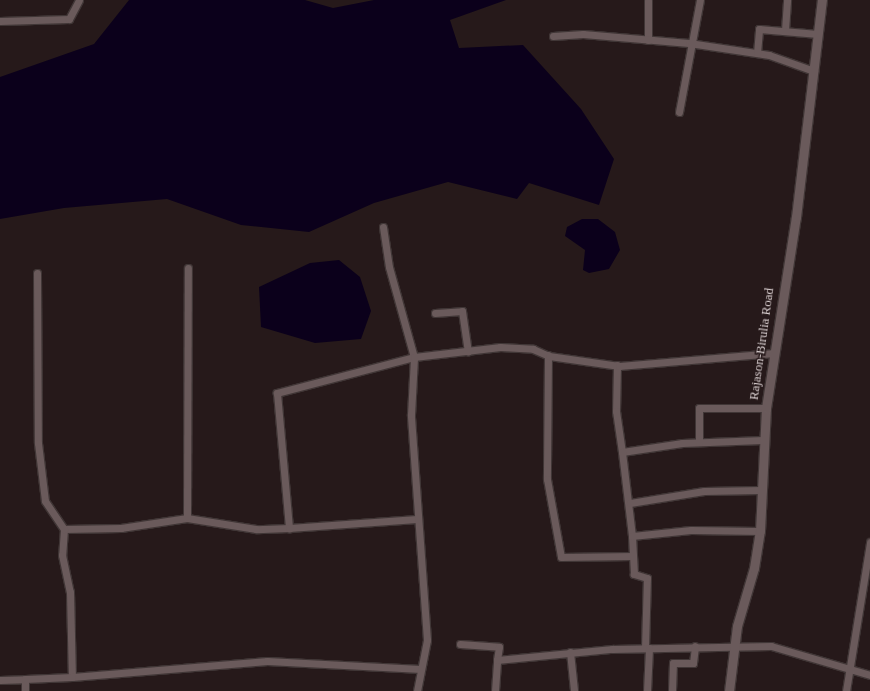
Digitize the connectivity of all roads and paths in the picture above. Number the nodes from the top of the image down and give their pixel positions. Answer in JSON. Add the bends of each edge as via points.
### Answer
{"nodes":[{"id":1,"x":79,"y":0,"type":"edge"},
{"id":2,"x":648,"y":0,"type":"edge"},
{"id":3,"x":700,"y":0,"type":"edge"},
{"id":4,"x":787,"y":0,"type":"edge"},
{"id":5,"x":822,"y":0,"type":"edge"},
{"id":6,"x":0,"y":22,"type":"edge"},
{"id":7,"x":785,"y":30,"type":"junction"},
{"id":8,"x":818,"y":34,"type":"junction"},
{"id":9,"x":553,"y":36,"type":"dead end"},
{"id":10,"x":648,"y":40,"type":"junction"},
{"id":11,"x":694,"y":44,"type":"junction"},
{"id":12,"x":757,"y":53,"type":"junction"},
{"id":13,"x":814,"y":72,"type":"junction"},
{"id":14,"x":678,"y":112,"type":"dead end"},
{"id":15,"x":383,"y":227,"type":"dead end"},
{"id":16,"x":188,"y":268,"type":"dead end"},
{"id":17,"x":37,"y":274,"type":"dead end"},
{"id":18,"x":435,"y":313,"type":"dead end"},
{"id":19,"x":468,"y":352,"type":"junction"},
{"id":20,"x":774,"y":353,"type":"junction"},
{"id":21,"x":548,"y":355,"type":"junction"},
{"id":22,"x":414,"y":357,"type":"junction"},
{"id":23,"x":617,"y":365,"type":"junction"},
{"id":24,"x":766,"y":408,"type":"junction"},
{"id":25,"x":763,"y":440,"type":"junction"},
{"id":26,"x":699,"y":442,"type":"junction"},
{"id":27,"x":622,"y":452,"type":"junction"},
{"id":28,"x":762,"y":490,"type":"junction"},
{"id":29,"x":630,"y":503,"type":"junction"},
{"id":30,"x":187,"y":518,"type":"junction"},
{"id":31,"x":418,"y":519,"type":"junction"},
{"id":32,"x":289,"y":528,"type":"junction"},
{"id":33,"x":64,"y":529,"type":"junction"},
{"id":34,"x":760,"y":531,"type":"junction"},
{"id":35,"x":632,"y":536,"type":"junction"},
{"id":36,"x":870,"y":542,"type":"edge"},
{"id":37,"x":633,"y":556,"type":"junction"},
{"id":38,"x":460,"y":644,"type":"dead end"},
{"id":39,"x":735,"y":645,"type":"junction"},
{"id":40,"x":695,"y":646,"type":"junction"},
{"id":41,"x":647,"y":648,"type":"junction"},
{"id":42,"x":570,"y":652,"type":"junction"},
{"id":43,"x":497,"y":660,"type":"junction"},
{"id":44,"x":420,"y":669,"type":"junction"},
{"id":45,"x":848,"y":669,"type":"junction"},
{"id":46,"x":870,"y":675,"type":"edge"},
{"id":47,"x":72,"y":677,"type":"junction"},
{"id":48,"x":26,"y":679,"type":"junction"},
{"id":49,"x":0,"y":680,"type":"edge"},
{"id":50,"x":25,"y":691,"type":"edge"},
{"id":51,"x":418,"y":691,"type":"edge"},
{"id":52,"x":495,"y":691,"type":"edge"},
{"id":53,"x":574,"y":691,"type":"edge"},
{"id":54,"x":648,"y":691,"type":"edge"},
{"id":55,"x":672,"y":691,"type":"edge"},
{"id":56,"x":729,"y":691,"type":"edge"},
{"id":57,"x":846,"y":691,"type":"edge"}],
"edges":[{"from":1,"to":6,"type":"street","via":[[69,19]]},
{"from":2,"to":10,"type":"street"},
{"from":3,"to":11,"type":"street"},
{"from":4,"to":7,"type":"street"},
{"from":5,"to":8,"type":"street","name":"Rajason-Birulia Road"},
{"from":7,"to":8,"type":"street"},
{"from":7,"to":12,"type":"street","via":[[759,29]]},
{"from":8,"to":13,"type":"street","name":"Rajason-Birulia Road"},
{"from":9,"to":10,"type":"street","via":[[583,34]]},
{"from":10,"to":11,"type":"street"},
{"from":11,"to":12,"type":"street"},
{"from":11,"to":14,"type":"street"},
{"from":12,"to":13,"type":"street"},
{"from":13,"to":20,"type":"street","name":"Rajason-Birulia Road"},
{"from":15,"to":22,"type":"street","via":[[389,267]]},
{"from":16,"to":30,"type":"street"},
{"from":17,"to":33,"type":"street","via":[[38,443],[45,501]]},
{"from":18,"to":19,"type":"street","via":[[462,311]]},
{"from":19,"to":21,"type":"street","via":[[500,347],[533,349]]},
{"from":19,"to":22,"type":"street"},
{"from":20,"to":23,"type":"street"},
{"from":20,"to":24,"type":"street","name":"Rajason-Birulia Road"},
{"from":21,"to":23,"type":"street"},
{"from":21,"to":37,"type":"street","via":[[546,472],[561,557]]},
{"from":22,"to":31,"type":"street","via":[[411,415]]},
{"from":22,"to":32,"type":"street","via":[[277,393]]},
{"from":23,"to":27,"type":"street","via":[[616,411]]},
{"from":24,"to":25,"type":"street","name":"Rajason-Birulia Road"},
{"from":24,"to":26,"type":"street","via":[[699,408]]},
{"from":25,"to":26,"type":"street"},
{"from":25,"to":28,"type":"street","name":"Rajason-Birulia Road"},
{"from":26,"to":27,"type":"street"},
{"from":27,"to":29,"type":"street"},
{"from":28,"to":29,"type":"street","via":[[704,491]]},
{"from":28,"to":34,"type":"street","name":"Rajason-Birulia Road"},
{"from":29,"to":35,"type":"street"},
{"from":30,"to":32,"type":"street","via":[[256,530]]},
{"from":30,"to":33,"type":"street","via":[[121,528]]},
{"from":31,"to":32,"type":"street"},
{"from":31,"to":44,"type":"street","via":[[427,640]]},
{"from":33,"to":47,"type":"street","via":[[62,555],[70,592]]},
{"from":34,"to":35,"type":"street","via":[[692,530]]},
{"from":34,"to":39,"type":"street","name":"Rajason-Birulia Road"},
{"from":35,"to":37,"type":"street"},
{"from":36,"to":45,"type":"street"},
{"from":37,"to":41,"type":"street","via":[[634,574],[648,578]]},
{"from":38,"to":43,"type":"street","via":[[499,647]]},
{"from":39,"to":40,"type":"street"},
{"from":39,"to":45,"type":"street","via":[[771,646]]},
{"from":39,"to":56,"type":"street","name":"Rajason-Birulia Road"},
{"from":40,"to":41,"type":"street"},
{"from":40,"to":55,"type":"street","via":[[693,663],[673,663]]},
{"from":41,"to":42,"type":"street"},
{"from":41,"to":54,"type":"street"},
{"from":42,"to":43,"type":"street"},
{"from":42,"to":53,"type":"street"},
{"from":43,"to":52,"type":"street"},
{"from":44,"to":47,"type":"street","via":[[268,660]]},
{"from":44,"to":51,"type":"street"},
{"from":45,"to":46,"type":"street"},
{"from":45,"to":57,"type":"street"},
{"from":47,"to":48,"type":"street"},
{"from":48,"to":49,"type":"street"},
{"from":48,"to":50,"type":"street"}]}
